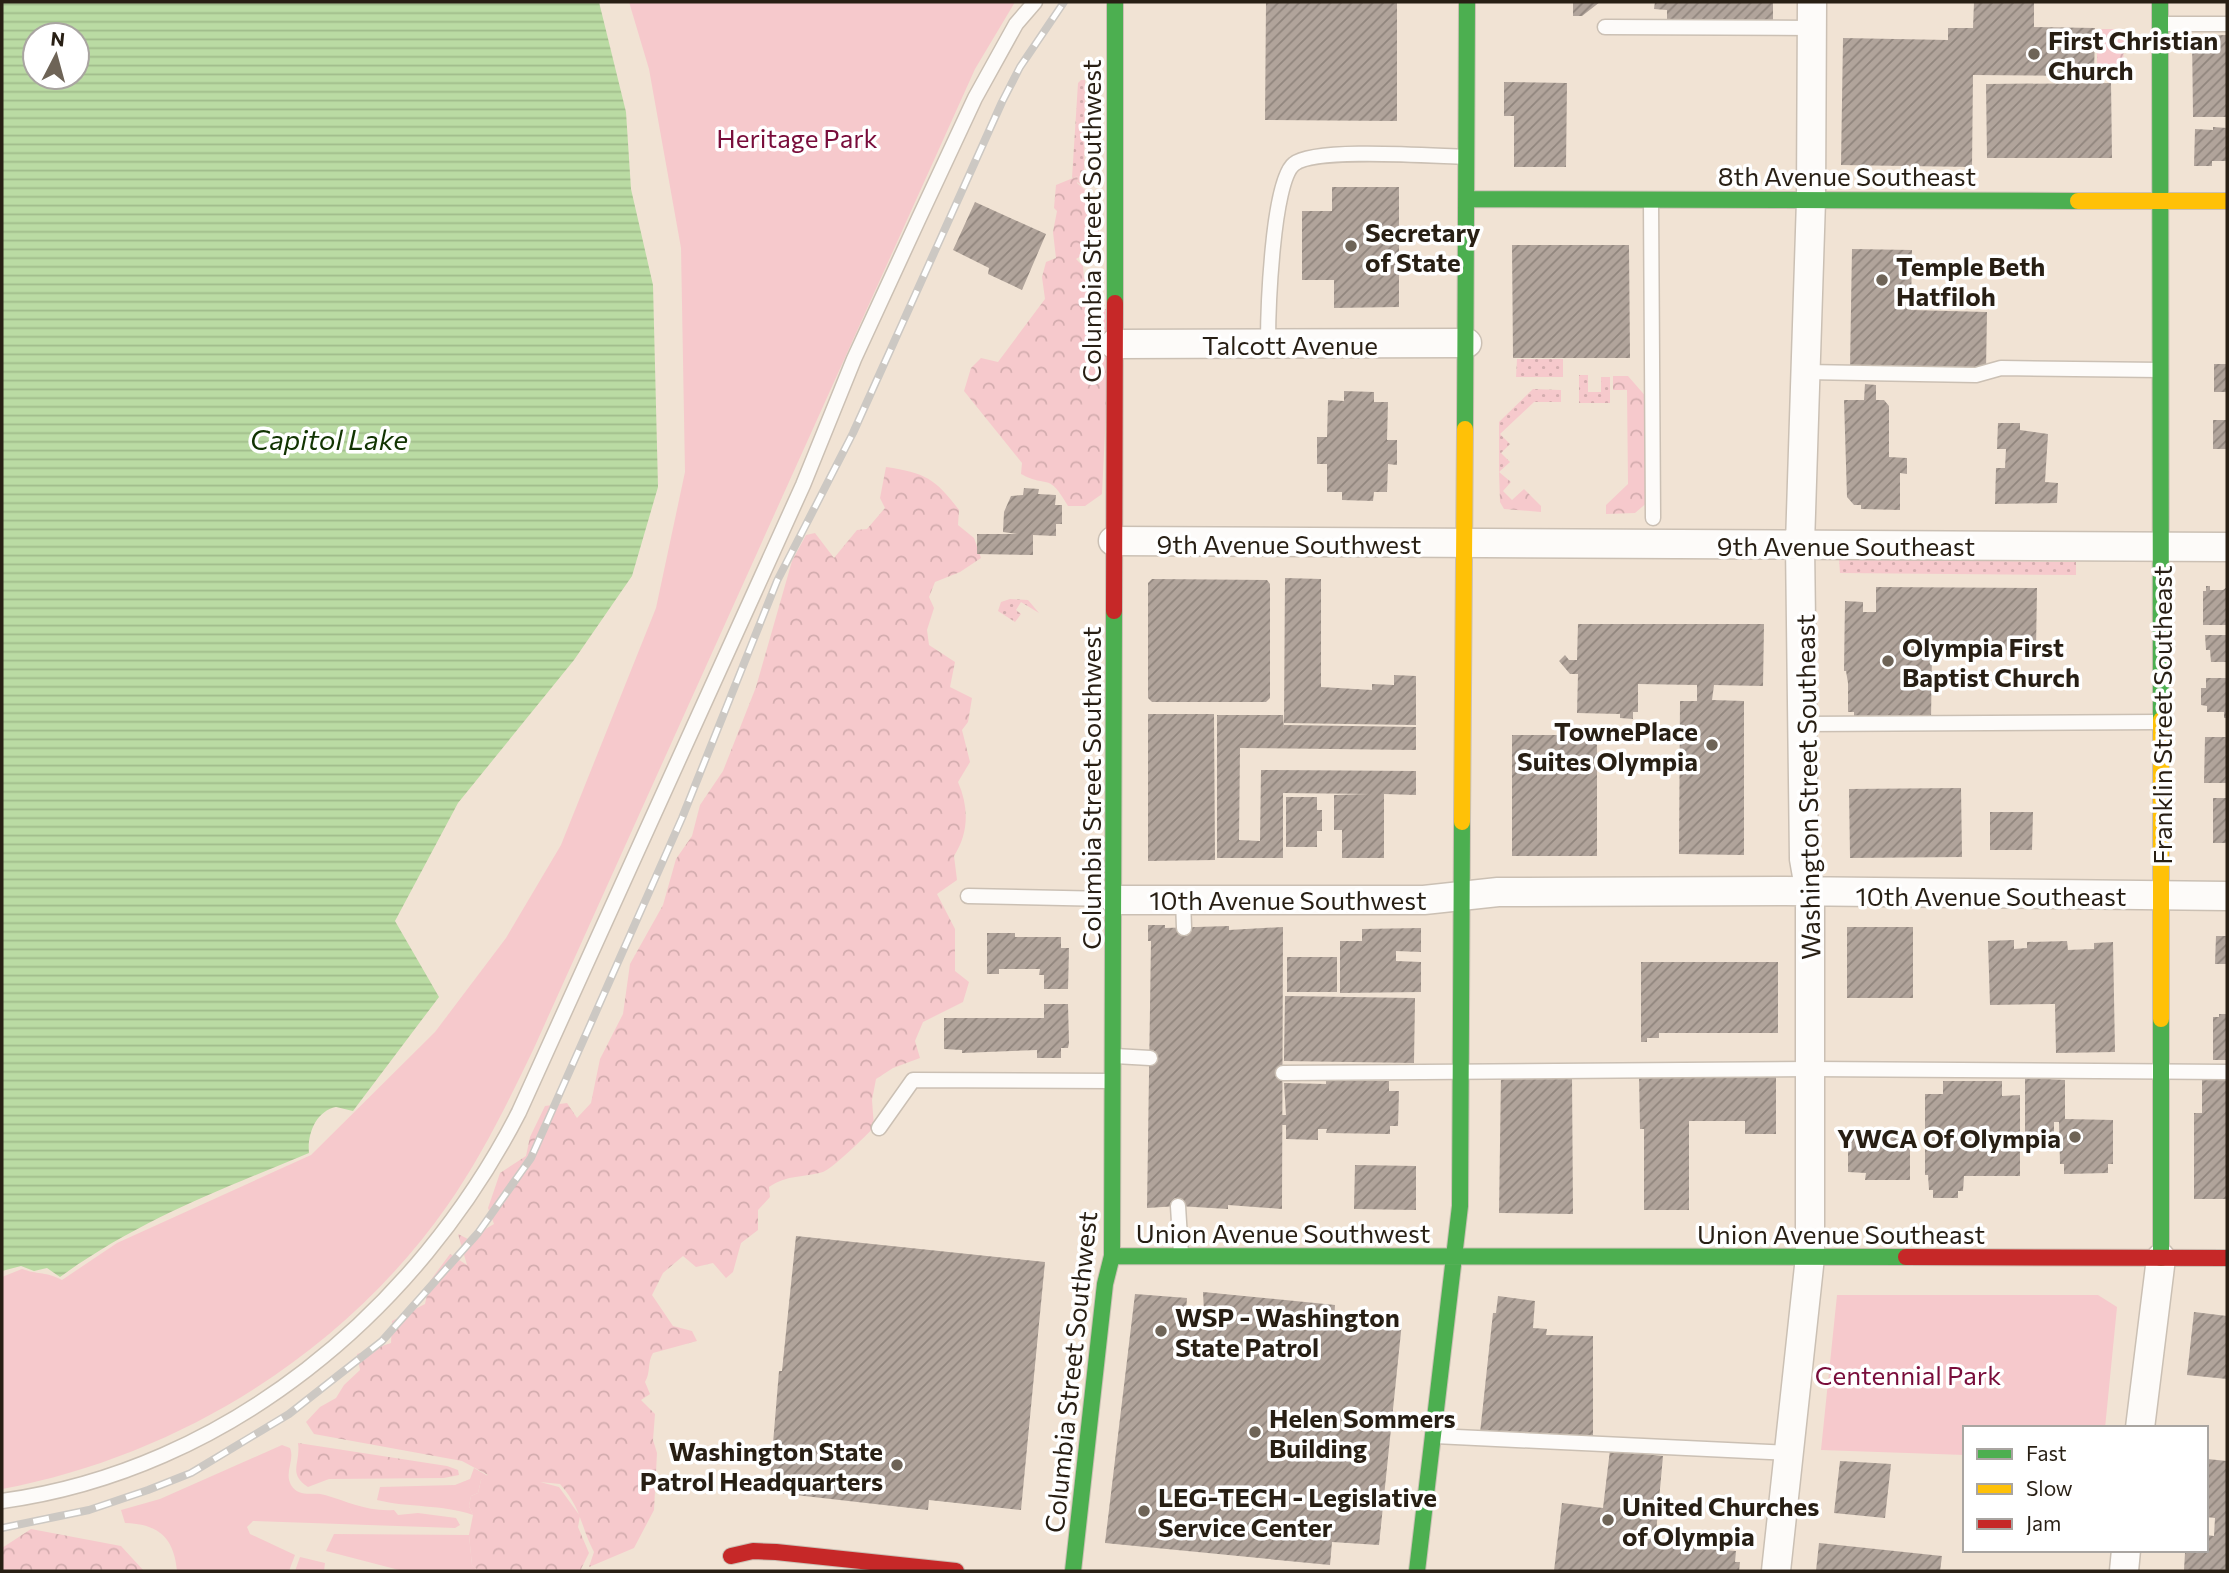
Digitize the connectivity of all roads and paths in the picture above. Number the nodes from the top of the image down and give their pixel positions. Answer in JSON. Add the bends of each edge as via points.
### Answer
{"nodes":[{"id":1,"x":1035,"y":2,"type":"edge"},
{"id":2,"x":1467,"y":2,"type":"edge"},
{"id":3,"x":2160,"y":2,"type":"edge"},
{"id":4,"x":1119,"y":4,"type":"edge"},
{"id":5,"x":1811,"y":15,"type":"edge"},
{"id":6,"x":2160,"y":24,"type":"junction"},
{"id":7,"x":2227,"y":24,"type":"edge"},
{"id":8,"x":1605,"y":27,"type":"dead end"},
{"id":9,"x":1466,"y":157,"type":"junction"},
{"id":10,"x":1466,"y":199,"type":"junction"},
{"id":11,"x":1651,"y":200,"type":"junction"},
{"id":12,"x":1811,"y":200,"type":"junction"},
{"id":13,"x":2160,"y":201,"type":"junction"},
{"id":14,"x":2227,"y":201,"type":"edge"},
{"id":15,"x":1268,"y":343,"type":"junction"},
{"id":16,"x":1467,"y":343,"type":"junction"},
{"id":17,"x":1114,"y":344,"type":"junction"},
{"id":18,"x":2160,"y":370,"type":"junction"},
{"id":19,"x":1805,"y":372,"type":"junction"},
{"id":20,"x":1653,"y":518,"type":"dead end"},
{"id":21,"x":1113,"y":541,"type":"junction"},
{"id":22,"x":1464,"y":543,"type":"junction"},
{"id":23,"x":1800,"y":544,"type":"junction"},
{"id":24,"x":2227,"y":547,"type":"edge"},
{"id":25,"x":2160,"y":548,"type":"junction"},
{"id":26,"x":2160,"y":722,"type":"junction"},
{"id":27,"x":1804,"y":724,"type":"junction"},
{"id":28,"x":1810,"y":893,"type":"junction"},
{"id":29,"x":968,"y":896,"type":"dead end"},
{"id":30,"x":1461,"y":896,"type":"junction"},
{"id":31,"x":2161,"y":896,"type":"junction"},
{"id":32,"x":2227,"y":896,"type":"edge"},
{"id":33,"x":1115,"y":900,"type":"junction"},
{"id":34,"x":1182,"y":900,"type":"junction"},
{"id":35,"x":1184,"y":928,"type":"dead end"},
{"id":36,"x":1114,"y":1056,"type":"junction"},
{"id":37,"x":1150,"y":1058,"type":"dead end"},
{"id":38,"x":1811,"y":1069,"type":"junction"},
{"id":39,"x":1461,"y":1072,"type":"junction"},
{"id":40,"x":2162,"y":1072,"type":"junction"},
{"id":41,"x":2227,"y":1072,"type":"edge"},
{"id":42,"x":1283,"y":1073,"type":"dead end"},
{"id":43,"x":1113,"y":1081,"type":"junction"},
{"id":44,"x":879,"y":1128,"type":"dead end"},
{"id":45,"x":1178,"y":1206,"type":"dead end"},
{"id":46,"x":1112,"y":1256,"type":"junction"},
{"id":47,"x":1181,"y":1256,"type":"junction"},
{"id":48,"x":1455,"y":1257,"type":"junction"},
{"id":49,"x":1810,"y":1257,"type":"junction"},
{"id":50,"x":2161,"y":1258,"type":"junction"},
{"id":51,"x":2227,"y":1258,"type":"edge"},
{"id":52,"x":2140,"y":1426,"type":"edge"},
{"id":53,"x":1433,"y":1436,"type":"junction"},
{"id":54,"x":1788,"y":1453,"type":"junction"},
{"id":55,"x":2,"y":1502,"type":"edge"},
{"id":56,"x":2126,"y":1552,"type":"edge"},
{"id":57,"x":730,"y":1564,"type":"edge"},
{"id":58,"x":956,"y":1571,"type":"edge"},
{"id":59,"x":1073,"y":1571,"type":"edge"},
{"id":60,"x":1417,"y":1571,"type":"edge"},
{"id":61,"x":1776,"y":1571,"type":"edge"},
{"id":62,"x":2124,"y":1571,"type":"edge"}],
"edges":[{"from":1,"to":55,"type":"lane","via":[[1016,24],[975,98],[930,194],[524,1101],[484,1175],[451,1223],[414,1270],[353,1330],[316,1363],[249,1409],[124,1472]]},
{"from":2,"to":9,"type":"street"},
{"from":3,"to":6,"type":"street","name":"Franklin Street Southeast"},
{"from":4,"to":17,"type":"street","name":"Columbia Street Southwest"},
{"from":5,"to":8,"type":"lane"},
{"from":5,"to":12,"type":"street","name":"Washington Street Southeast"},
{"from":6,"to":7,"type":"lane"},
{"from":6,"to":13,"type":"street","name":"Franklin Street Southeast"},
{"from":9,"to":10,"type":"street"},
{"from":9,"to":15,"type":"lane","via":[[1318,155],[1293,165],[1285,174],[1279,210],[1268,293]]},
{"from":10,"to":11,"type":"street","name":"8th Avenue Southeast"},
{"from":10,"to":16,"type":"street"},
{"from":11,"to":12,"type":"street","name":"8th Avenue Southeast"},
{"from":11,"to":20,"type":"lane"},
{"from":12,"to":13,"type":"street","name":"8th Avenue Southeast"},
{"from":12,"to":19,"type":"street","name":"Washington Street Southeast"},
{"from":13,"to":14,"type":"street","name":"8th Avenue Southeast"},
{"from":13,"to":18,"type":"street","name":"Franklin Street Southeast"},
{"from":15,"to":16,"type":"street","name":"Talcott Avenue"},
{"from":15,"to":17,"type":"street","name":"Talcott Avenue"},
{"from":16,"to":22,"type":"street"},
{"from":17,"to":21,"type":"street","name":"Columbia Street Southwest"},
{"from":18,"to":19,"type":"lane","via":[[2001,368],[1976,375]]},
{"from":18,"to":25,"type":"street","name":"Franklin Street Southeast"},
{"from":19,"to":23,"type":"street","name":"Washington Street Southeast"},
{"from":21,"to":22,"type":"street","name":"9th Avenue Southwest"},
{"from":21,"to":33,"type":"street","name":"Columbia Street Southwest"},
{"from":22,"to":23,"type":"street","name":"9th Avenue Southeast"},
{"from":22,"to":30,"type":"street"},
{"from":23,"to":25,"type":"street","name":"9th Avenue Southeast"},
{"from":23,"to":27,"type":"street","name":"Washington Street Southeast"},
{"from":24,"to":25,"type":"street","name":"9th Avenue Southeast"},
{"from":25,"to":26,"type":"street","name":"Franklin Street Southeast"},
{"from":26,"to":27,"type":"lane"},
{"from":26,"to":31,"type":"street","name":"Franklin Street Southeast"},
{"from":27,"to":28,"type":"street","name":"Washington Street Southeast","via":[[1804,859]]},
{"from":28,"to":30,"type":"street","name":"10th Avenue Southeast","via":[[1498,892]]},
{"from":28,"to":31,"type":"street","name":"10th Avenue Southeast"},
{"from":28,"to":38,"type":"street","name":"Washington Street Southeast"},
{"from":29,"to":33,"type":"lane"},
{"from":30,"to":34,"type":"street","name":"10th Avenue Southwest"},
{"from":30,"to":39,"type":"street"},
{"from":31,"to":32,"type":"street","name":"10th Avenue Southeast"},
{"from":31,"to":40,"type":"street","name":"Franklin Street Southeast"},
{"from":33,"to":34,"type":"street","name":"10th Avenue Southwest"},
{"from":33,"to":36,"type":"street","name":"Columbia Street Southwest"},
{"from":34,"to":35,"type":"lane"},
{"from":36,"to":37,"type":"lane"},
{"from":36,"to":43,"type":"street","name":"Columbia Street Southwest"},
{"from":38,"to":39,"type":"lane"},
{"from":38,"to":40,"type":"lane"},
{"from":38,"to":49,"type":"street","name":"Washington Street Southeast"},
{"from":39,"to":42,"type":"lane"},
{"from":39,"to":48,"type":"street"},
{"from":40,"to":41,"type":"lane"},
{"from":40,"to":50,"type":"street","name":"Franklin Street Southeast"},
{"from":43,"to":44,"type":"lane","via":[[913,1080]]},
{"from":43,"to":46,"type":"street","name":"Columbia Street Southwest"},
{"from":45,"to":47,"type":"lane"},
{"from":46,"to":47,"type":"street","name":"Union Avenue Southwest"},
{"from":46,"to":59,"type":"street","name":"Columbia Street Southwest","via":[[1105,1283]]},
{"from":47,"to":48,"type":"street","name":"Union Avenue Southwest"},
{"from":48,"to":49,"type":"street","name":"Union Avenue Southeast"},
{"from":48,"to":53,"type":"street"},
{"from":49,"to":50,"type":"street","name":"Union Avenue Southeast"},
{"from":49,"to":54,"type":"street","name":"Washington Street Southeast"},
{"from":50,"to":51,"type":"street","name":"Union Avenue Southeast"},
{"from":50,"to":52,"type":"street","name":"Franklin Street Southeast"},
{"from":53,"to":54,"type":"lane"},
{"from":53,"to":60,"type":"street"},
{"from":54,"to":61,"type":"street","name":"Washington Street Southeast"},
{"from":56,"to":62,"type":"street"},
{"from":57,"to":58,"type":"street","via":[[753,1551]]}]}
